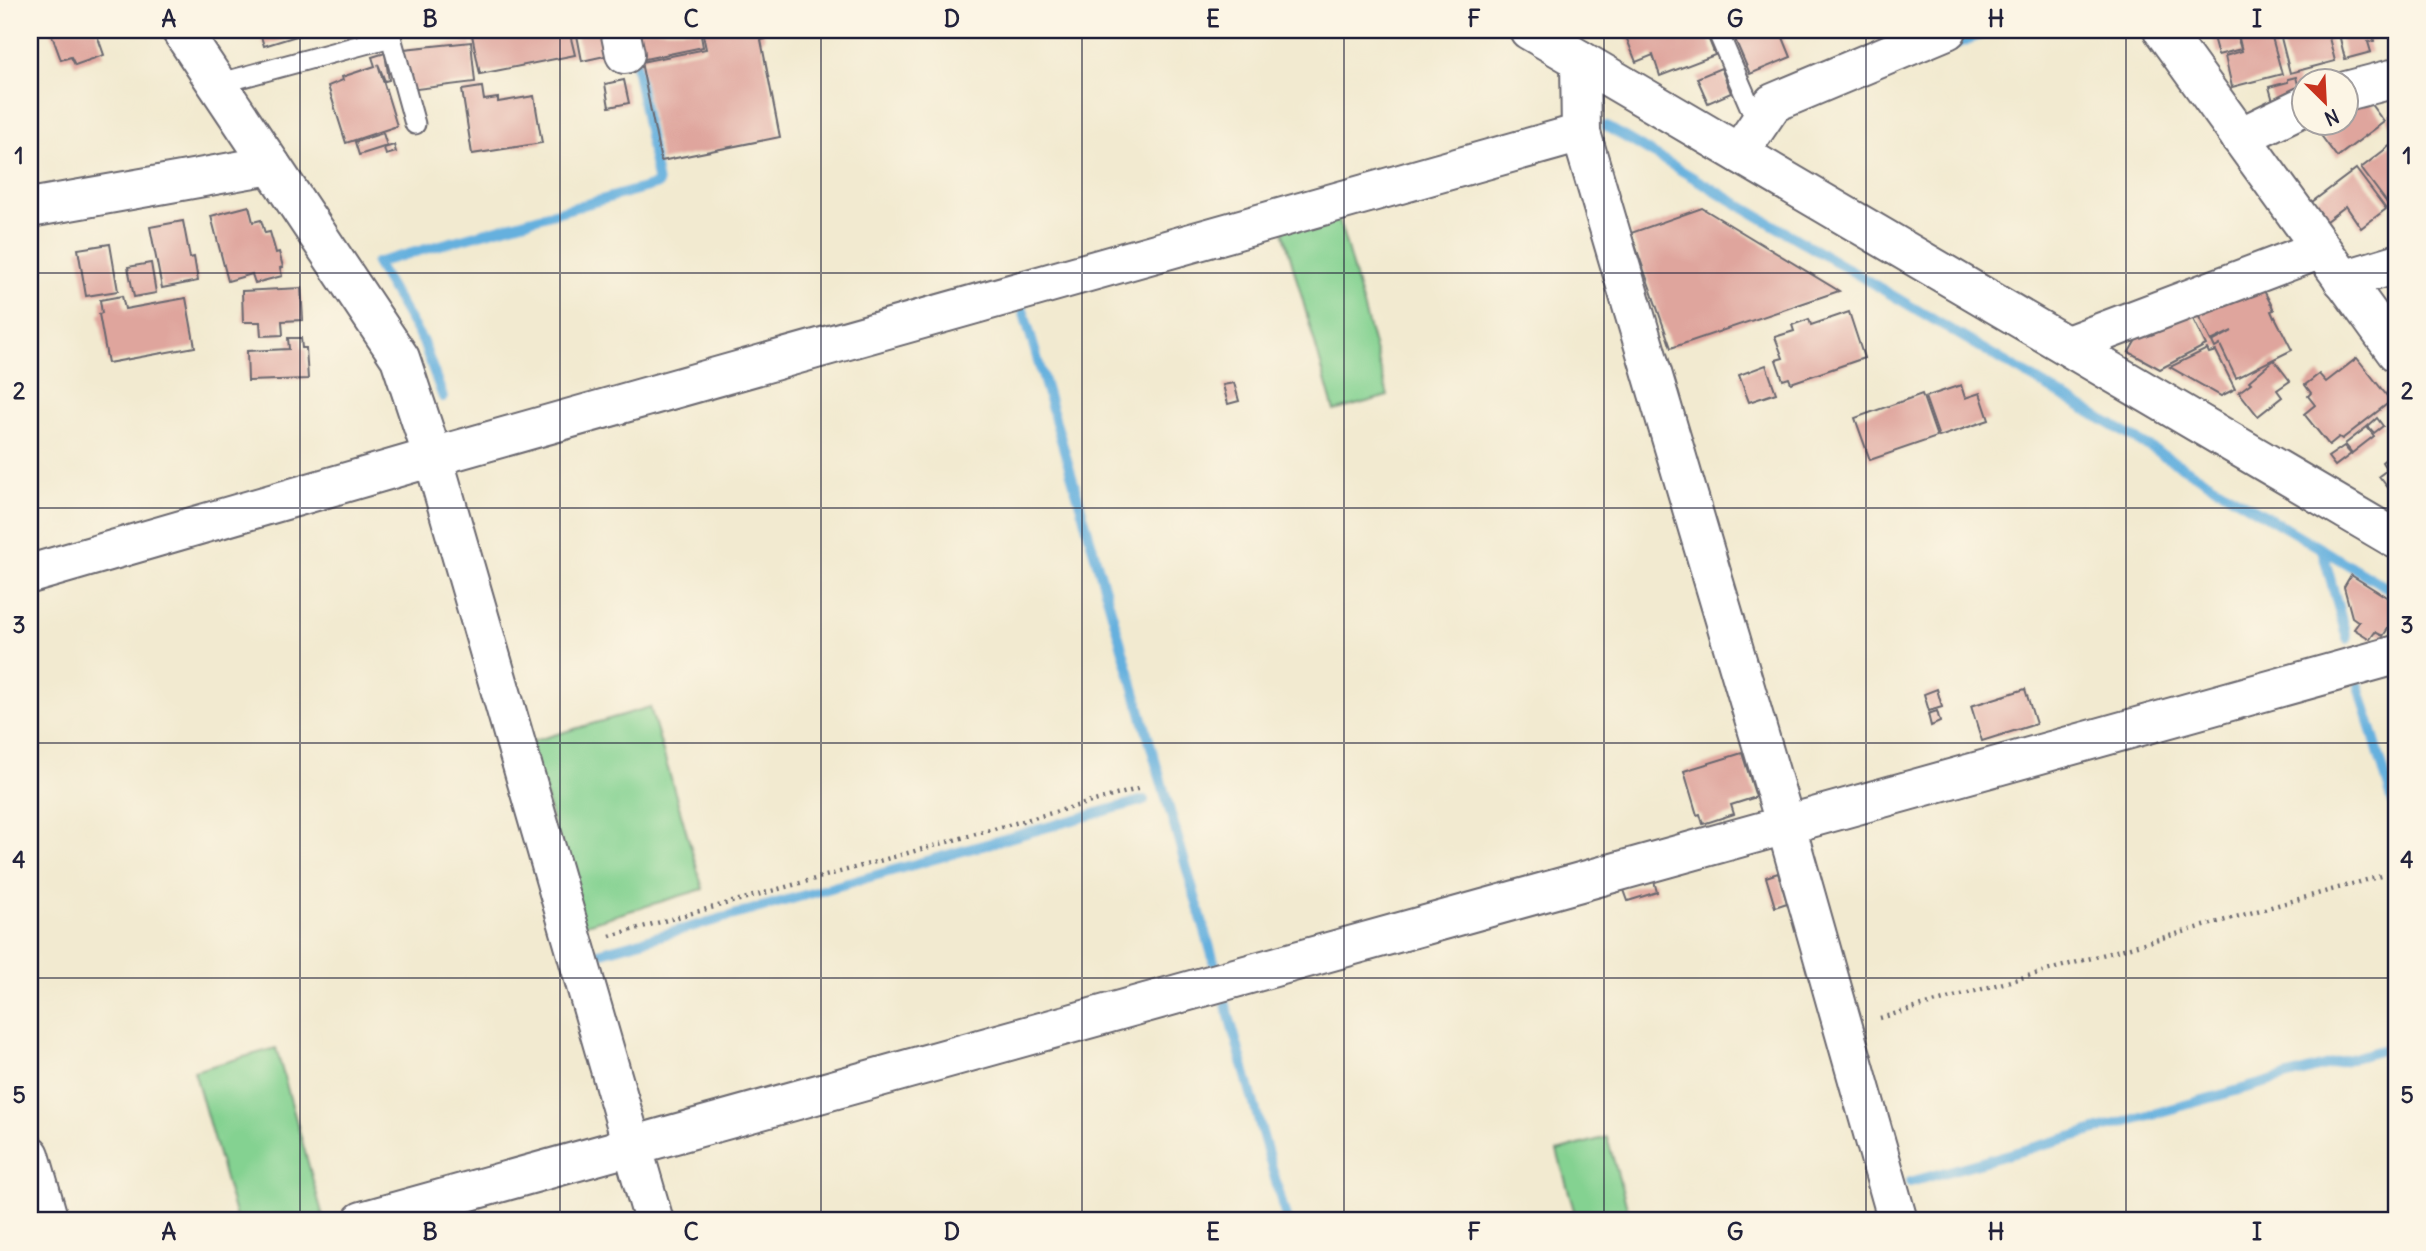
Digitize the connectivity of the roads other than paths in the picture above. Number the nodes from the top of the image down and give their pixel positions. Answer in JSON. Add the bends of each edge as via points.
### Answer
{"nodes":[{"id":1,"x":181,"y":30,"type":"edge"},
{"id":2,"x":1529,"y":30,"type":"edge"},
{"id":3,"x":1717,"y":30,"type":"edge"},
{"id":4,"x":1947,"y":30,"type":"edge"},
{"id":5,"x":2163,"y":30,"type":"edge"},
{"id":6,"x":390,"y":33,"type":"edge"},
{"id":7,"x":1580,"y":60,"type":"junction"},
{"id":8,"x":2396,"y":78,"type":"edge"},
{"id":9,"x":217,"y":84,"type":"junction"},
{"id":10,"x":2360,"y":87,"type":"edge"},
{"id":11,"x":2290,"y":113,"type":"edge"},
{"id":12,"x":415,"y":124,"type":"dead end"},
{"id":13,"x":1581,"y":134,"type":"junction"},
{"id":14,"x":2240,"y":137,"type":"junction"},
{"id":15,"x":1749,"y":139,"type":"junction"},
{"id":16,"x":271,"y":165,"type":"junction"},
{"id":17,"x":30,"y":208,"type":"edge"},
{"id":18,"x":2321,"y":249,"type":"junction"},
{"id":19,"x":2396,"y":264,"type":"edge"},
{"id":20,"x":2343,"y":280,"type":"junction"},
{"id":21,"x":2068,"y":345,"type":"junction"},
{"id":22,"x":2396,"y":352,"type":"edge"},
{"id":23,"x":433,"y":457,"type":"junction"},
{"id":24,"x":2396,"y":540,"type":"edge"},
{"id":25,"x":30,"y":574,"type":"edge"},
{"id":26,"x":2396,"y":654,"type":"edge"},
{"id":27,"x":1786,"y":826,"type":"junction"},
{"id":28,"x":631,"y":1145,"type":"junction"},
{"id":29,"x":30,"y":1155,"type":"edge"},
{"id":30,"x":49,"y":1221,"type":"edge"},
{"id":31,"x":362,"y":1221,"type":"edge"},
{"id":32,"x":654,"y":1221,"type":"edge"},
{"id":33,"x":1898,"y":1221,"type":"edge"}],
"edges":[{"from":1,"to":9,"type":"street"},
{"from":2,"to":7,"type":"street"},
{"from":3,"to":15,"type":"lane"},
{"from":4,"to":15,"type":"street","via":[[1773,103]]},
{"from":5,"to":14,"type":"street"},
{"from":6,"to":9,"type":"lane"},
{"from":6,"to":12,"type":"lane"},
{"from":7,"to":13,"type":"street"},
{"from":7,"to":15,"type":"street"},
{"from":8,"to":10,"type":"street"},
{"from":9,"to":16,"type":"street"},
{"from":11,"to":14,"type":"street"},
{"from":13,"to":23,"type":"street"},
{"from":13,"to":27,"type":"street"},
{"from":14,"to":18,"type":"street"},
{"from":15,"to":21,"type":"street"},
{"from":16,"to":17,"type":"street"},
{"from":16,"to":23,"type":"street","via":[[400,358]]},
{"from":18,"to":20,"type":"street"},
{"from":18,"to":21,"type":"street"},
{"from":19,"to":20,"type":"street"},
{"from":20,"to":22,"type":"street"},
{"from":21,"to":24,"type":"street"},
{"from":23,"to":25,"type":"street"},
{"from":23,"to":28,"type":"street"},
{"from":26,"to":27,"type":"street"},
{"from":27,"to":28,"type":"street"},
{"from":27,"to":33,"type":"street"},
{"from":28,"to":31,"type":"street"},
{"from":28,"to":32,"type":"street"},
{"from":29,"to":30,"type":"street"}]}
